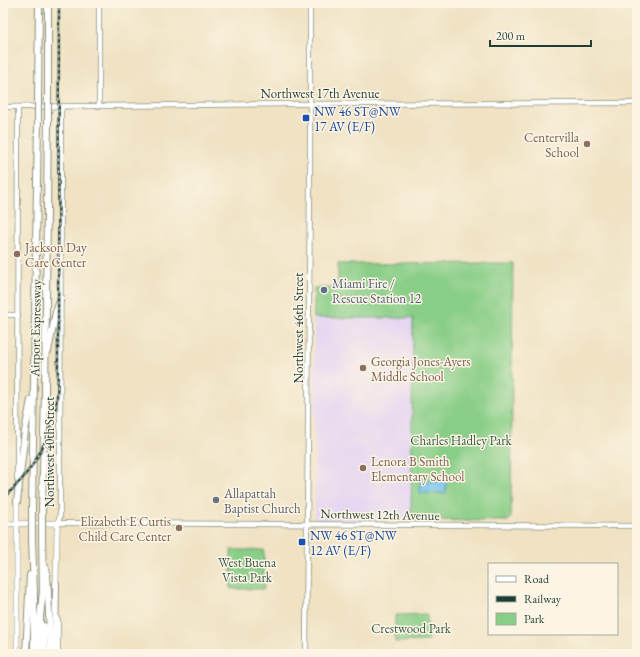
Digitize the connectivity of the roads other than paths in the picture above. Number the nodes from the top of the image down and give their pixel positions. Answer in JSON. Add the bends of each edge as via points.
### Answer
{"nodes":[{"id":1,"x":39,"y":3,"type":"edge"},
{"id":2,"x":99,"y":3,"type":"edge"},
{"id":3,"x":310,"y":3,"type":"edge"},
{"id":4,"x":48,"y":5,"type":"edge"},
{"id":5,"x":637,"y":103,"type":"edge"},
{"id":6,"x":310,"y":104,"type":"junction"},
{"id":7,"x":99,"y":106,"type":"junction"},
{"id":8,"x":3,"y":107,"type":"edge"},
{"id":9,"x":18,"y":107,"type":"junction"},
{"id":10,"x":62,"y":107,"type":"junction"},
{"id":11,"x":61,"y":298,"type":"junction"},
{"id":12,"x":3,"y":315,"type":"edge"},
{"id":13,"x":18,"y":315,"type":"junction"},
{"id":14,"x":45,"y":376,"type":"junction"},
{"id":15,"x":33,"y":392,"type":"junction"},
{"id":16,"x":17,"y":502,"type":"junction"},
{"id":17,"x":58,"y":523,"type":"junction"},
{"id":18,"x":3,"y":524,"type":"edge"},
{"id":19,"x":17,"y":524,"type":"junction"},
{"id":20,"x":308,"y":524,"type":"junction"},
{"id":21,"x":637,"y":526,"type":"edge"},
{"id":22,"x":32,"y":554,"type":"junction"},
{"id":23,"x":42,"y":558,"type":"junction"},
{"id":24,"x":56,"y":584,"type":"junction"},
{"id":25,"x":43,"y":591,"type":"junction"},
{"id":26,"x":17,"y":654,"type":"edge"},
{"id":27,"x":26,"y":654,"type":"edge"},
{"id":28,"x":34,"y":654,"type":"edge"},
{"id":29,"x":40,"y":654,"type":"edge"},
{"id":30,"x":45,"y":654,"type":"edge"},
{"id":31,"x":51,"y":654,"type":"edge"},
{"id":32,"x":55,"y":654,"type":"edge"},
{"id":33,"x":58,"y":654,"type":"edge"},
{"id":34,"x":306,"y":654,"type":"edge"}],
"edges":[{"from":1,"to":15,"type":"highway","name":"Airport Expressway","bridge":true},
{"from":2,"to":7,"type":"main road"},
{"from":3,"to":6,"type":"main road","name":"Northwest 46th Street"},
{"from":4,"to":14,"type":"highway","name":"Airport Expressway","bridge":true},
{"from":5,"to":6,"type":"main road","name":"Northwest 17th Avenue"},
{"from":6,"to":7,"type":"main road","name":"Northwest 17th Avenue"},
{"from":6,"to":20,"type":"main road","name":"Northwest 46th Street"},
{"from":7,"to":10,"type":"main road","name":"Northwest 17th Avenue"},
{"from":8,"to":9,"type":"main road","name":"Northwest 17th Avenue"},
{"from":9,"to":10,"type":"main road","name":"Northwest 17th Avenue"},
{"from":9,"to":13,"type":"main road"},
{"from":10,"to":11,"type":"main road","name":"Northwest 40th Street"},
{"from":11,"to":14,"type":"highway","via":[[54,322]]},
{"from":11,"to":17,"type":"main road","name":"Northwest 40th Street"},
{"from":12,"to":13,"type":"main road"},
{"from":13,"to":16,"type":"main road"},
{"from":14,"to":23,"type":"highway","name":"Airport Expressway","bridge":true},
{"from":15,"to":16,"type":"highway","via":[[27,416]]},
{"from":15,"to":22,"type":"highway","name":"Airport Expressway","bridge":true},
{"from":16,"to":19,"type":"main road"},
{"from":17,"to":19,"type":"main road","name":"Northwest 12th Avenue"},
{"from":17,"to":20,"type":"main road","name":"Northwest 12th Avenue"},
{"from":17,"to":24,"type":"main road","name":"Northwest 40th Street"},
{"from":18,"to":19,"type":"main road","name":"Northwest 12th Avenue"},
{"from":19,"to":26,"type":"main road"},
{"from":20,"to":21,"type":"main road","name":"Northwest 12th Avenue"},
{"from":20,"to":34,"type":"main road","name":"Northwest 46th Street"},
{"from":22,"to":27,"type":"highway"},
{"from":22,"to":28,"type":"highway","name":"Airport Expressway"},
{"from":23,"to":25,"type":"highway","name":"Airport Expressway"},
{"from":23,"to":31,"type":"highway","via":[[47,573]]},
{"from":24,"to":32,"type":"highway"},
{"from":24,"to":33,"type":"main road","name":"Northwest 40th Street"},
{"from":25,"to":29,"type":"highway","name":"Airport Expressway"},
{"from":25,"to":30,"type":"highway"}]}
